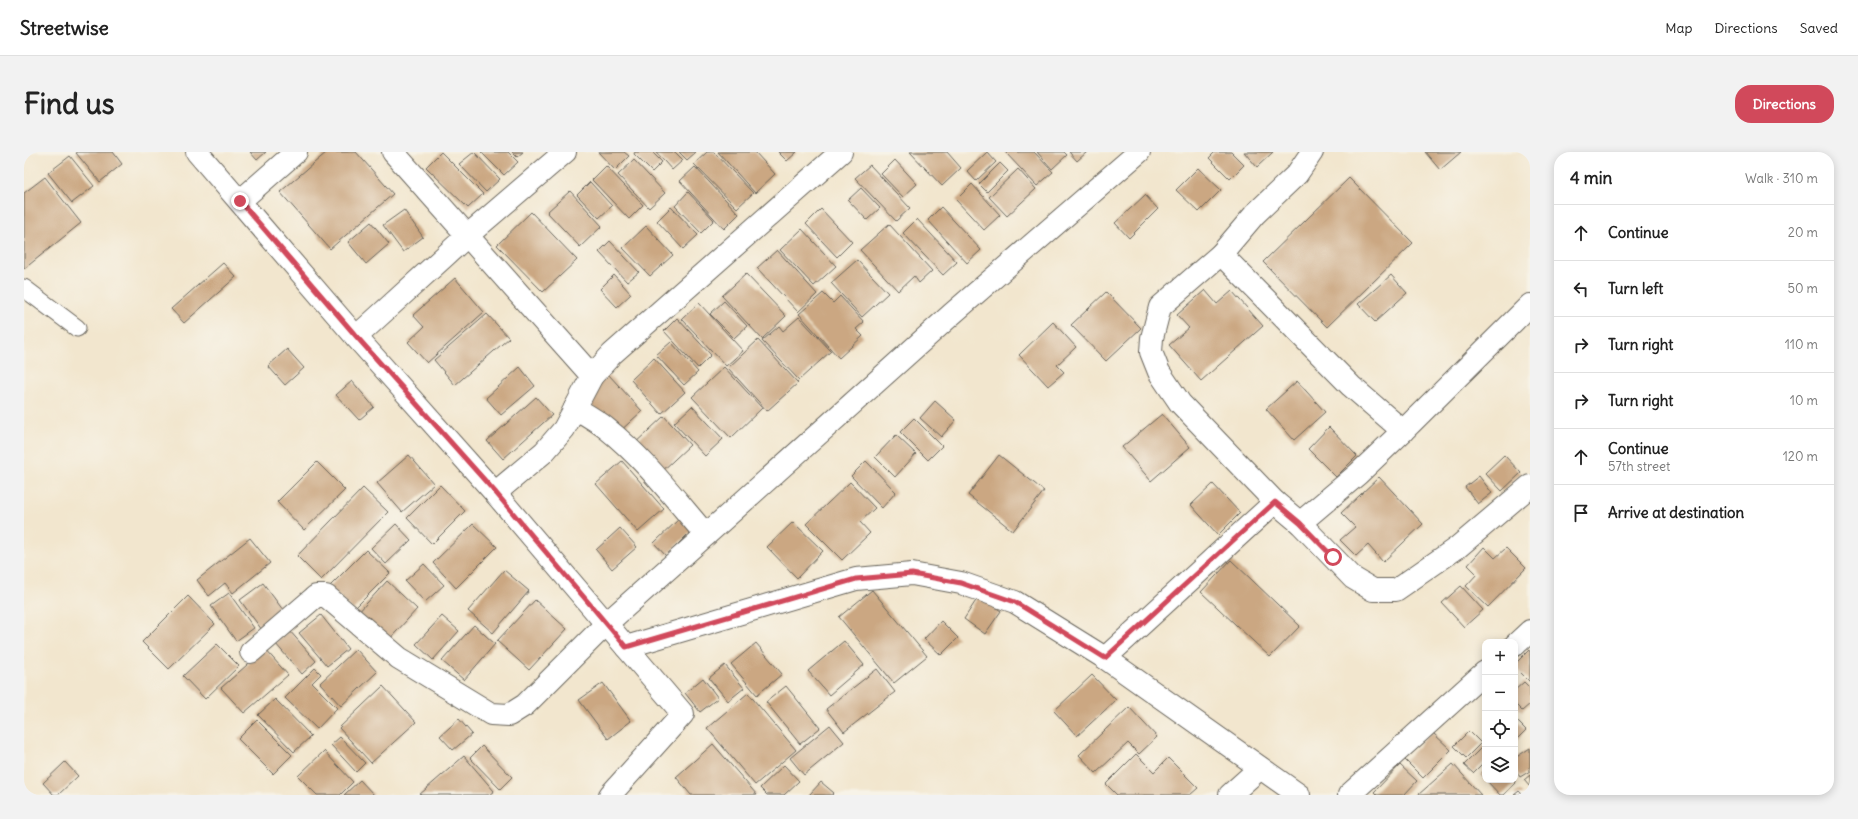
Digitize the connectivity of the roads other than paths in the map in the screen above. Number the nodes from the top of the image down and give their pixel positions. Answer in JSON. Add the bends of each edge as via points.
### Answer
{"nodes":[{"id":1,"x":197,"y":152,"type":"edge"},
{"id":2,"x":296,"y":152,"type":"edge"},
{"id":3,"x":392,"y":152,"type":"edge"},
{"id":4,"x":565,"y":152,"type":"edge"},
{"id":5,"x":841,"y":152,"type":"edge"},
{"id":6,"x":1139,"y":152,"type":"edge"},
{"id":7,"x":1312,"y":152,"type":"edge"},
{"id":8,"x":240,"y":201,"type":"junction"},
{"id":9,"x":468,"y":235,"type":"junction"},
{"id":10,"x":1221,"y":254,"type":"junction"},
{"id":11,"x":24,"y":288,"type":"edge"},
{"id":12,"x":1530,"y":304,"type":"edge"},
{"id":13,"x":77,"y":328,"type":"dead end"},
{"id":14,"x":356,"y":336,"type":"junction"},
{"id":15,"x":592,"y":376,"type":"junction"},
{"id":16,"x":575,"y":408,"type":"junction"},
{"id":17,"x":1404,"y":431,"type":"junction"},
{"id":18,"x":1530,"y":486,"type":"edge"},
{"id":19,"x":496,"y":493,"type":"junction"},
{"id":20,"x":1275,"y":502,"type":"junction"},
{"id":21,"x":1300,"y":523,"type":"junction"},
{"id":22,"x":706,"y":534,"type":"junction"},
{"id":23,"x":606,"y":624,"type":"junction"},
{"id":24,"x":1530,"y":631,"type":"edge"},
{"id":25,"x":1518,"y":642,"type":"edge"},
{"id":26,"x":626,"y":647,"type":"junction"},
{"id":27,"x":251,"y":652,"type":"dead end"},
{"id":28,"x":1105,"y":658,"type":"junction"},
{"id":29,"x":1482,"y":675,"type":"edge"},
{"id":30,"x":1260,"y":768,"type":"junction"},
{"id":31,"x":610,"y":795,"type":"edge"},
{"id":32,"x":1230,"y":795,"type":"edge"},
{"id":33,"x":1299,"y":795,"type":"edge"},
{"id":34,"x":1349,"y":795,"type":"edge"}],
"edges":[{"from":1,"to":8,"type":"street"},
{"from":2,"to":8,"type":"street"},
{"from":3,"to":9,"type":"street"},
{"from":4,"to":9,"type":"street"},
{"from":5,"to":15,"type":"street","via":[[612,354]]},
{"from":6,"to":22,"type":"street","via":[[946,319]]},
{"from":7,"to":10,"type":"street","via":[[1297,174],[1255,214]]},
{"from":8,"to":14,"type":"street"},
{"from":9,"to":14,"type":"street"},
{"from":9,"to":15,"type":"street"},
{"from":10,"to":17,"type":"street","via":[[1352,386]]},
{"from":10,"to":20,"type":"street","via":[[1160,307],[1151,352],[1159,372],[1180,403]]},
{"from":11,"to":13,"type":"lane"},
{"from":12,"to":17,"type":"street"},
{"from":14,"to":19,"type":"street"},
{"from":15,"to":16,"type":"street"},
{"from":16,"to":19,"type":"street","via":[[564,429],[544,452]]},
{"from":16,"to":22,"type":"street","via":[[606,428],[632,452]]},
{"from":17,"to":21,"type":"street"},
{"from":18,"to":21,"type":"street","via":[[1458,547],[1396,590],[1373,590],[1353,578]]},
{"from":19,"to":23,"type":"street"},
{"from":20,"to":21,"type":"street"},
{"from":20,"to":28,"type":"street"},
{"from":22,"to":23,"type":"street"},
{"from":23,"to":26,"type":"street"},
{"from":23,"to":27,"type":"street","via":[[525,705],[509,715],[491,714],[398,658],[326,596],[316,596]]},
{"from":24,"to":25,"type":"street"},
{"from":26,"to":28,"type":"street","via":[[856,579],[912,574],[961,583],[1015,602]]},
{"from":26,"to":31,"type":"street","via":[[683,714]]},
{"from":28,"to":30,"type":"street"},
{"from":29,"to":34,"type":"street"},
{"from":30,"to":32,"type":"street"},
{"from":30,"to":33,"type":"street"}]}
